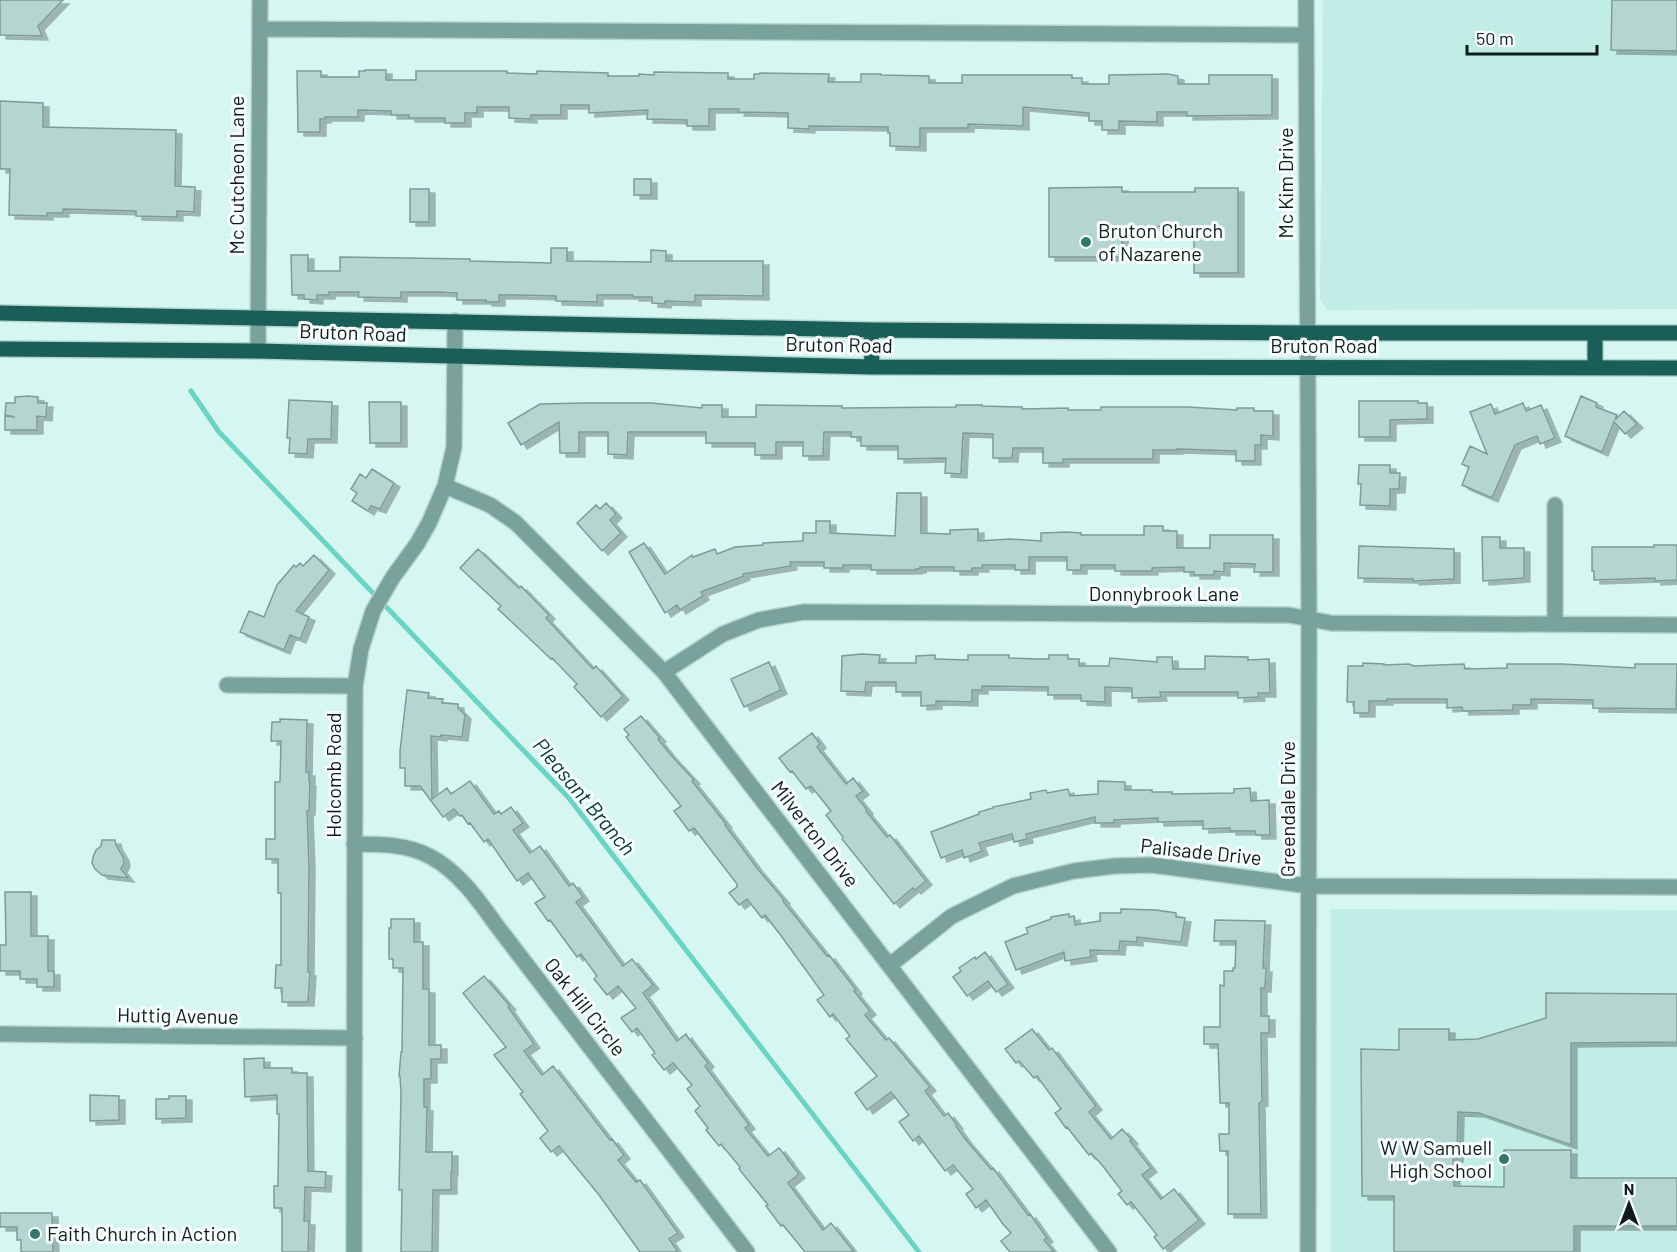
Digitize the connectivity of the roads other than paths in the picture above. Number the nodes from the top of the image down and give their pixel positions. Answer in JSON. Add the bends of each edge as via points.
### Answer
{"nodes":[{"id":1,"x":260,"y":0,"type":"edge"},
{"id":2,"x":1306,"y":0,"type":"edge"},
{"id":3,"x":260,"y":29,"type":"junction"},
{"id":4,"x":1306,"y":35,"type":"junction"},
{"id":5,"x":0,"y":313,"type":"edge"},
{"id":6,"x":258,"y":318,"type":"junction"},
{"id":7,"x":455,"y":321,"type":"junction"},
{"id":8,"x":871,"y":330,"type":"junction"},
{"id":9,"x":1308,"y":333,"type":"junction"},
{"id":10,"x":1595,"y":333,"type":"junction"},
{"id":11,"x":1677,"y":333,"type":"edge"},
{"id":12,"x":0,"y":349,"type":"edge"},
{"id":13,"x":258,"y":351,"type":"junction"},
{"id":14,"x":455,"y":357,"type":"junction"},
{"id":15,"x":872,"y":367,"type":"junction"},
{"id":16,"x":1308,"y":367,"type":"junction"},
{"id":17,"x":1595,"y":368,"type":"junction"},
{"id":18,"x":1677,"y":368,"type":"edge"},
{"id":19,"x":445,"y":486,"type":"junction"},
{"id":20,"x":1555,"y":505,"type":"dead end"},
{"id":21,"x":1309,"y":620,"type":"junction"},
{"id":22,"x":1555,"y":624,"type":"junction"},
{"id":23,"x":1677,"y":625,"type":"edge"},
{"id":24,"x":663,"y":672,"type":"junction"},
{"id":25,"x":226,"y":685,"type":"dead end"},
{"id":26,"x":355,"y":686,"type":"junction"},
{"id":27,"x":354,"y":844,"type":"junction"},
{"id":28,"x":1309,"y":886,"type":"junction"},
{"id":29,"x":1677,"y":887,"type":"edge"},
{"id":30,"x":890,"y":965,"type":"junction"},
{"id":31,"x":0,"y":1034,"type":"edge"},
{"id":32,"x":355,"y":1038,"type":"junction"},
{"id":33,"x":354,"y":1252,"type":"edge"},
{"id":34,"x":747,"y":1252,"type":"edge"},
{"id":35,"x":1109,"y":1252,"type":"edge"},
{"id":36,"x":1308,"y":1252,"type":"edge"}],
"edges":[{"from":1,"to":3,"type":"street","name":"Mc Cutcheon Lane"},
{"from":2,"to":4,"type":"street","name":"Mc Kim Drive"},
{"from":3,"to":4,"type":"street"},
{"from":3,"to":6,"type":"street","name":"Mc Cutcheon Lane"},
{"from":4,"to":9,"type":"street","name":"Mc Kim Drive"},
{"from":5,"to":6,"type":"main road","name":"Bruton Road"},
{"from":6,"to":7,"type":"main road","name":"Bruton Road"},
{"from":6,"to":13,"type":"street","name":"Mc Cutcheon Lane"},
{"from":7,"to":8,"type":"main road","name":"Bruton Road"},
{"from":7,"to":14,"type":"street","name":"Holcomb Road"},
{"from":8,"to":9,"type":"main road","name":"Bruton Road"},
{"from":8,"to":15,"type":"main road"},
{"from":9,"to":10,"type":"main road","name":"Bruton Road"},
{"from":9,"to":16,"type":"street","name":"Mc Kim Drive"},
{"from":10,"to":11,"type":"main road","name":"Bruton Road"},
{"from":10,"to":17,"type":"main road"},
{"from":12,"to":13,"type":"main road","name":"Bruton Road"},
{"from":13,"to":14,"type":"main road","name":"Bruton Road"},
{"from":14,"to":15,"type":"main road","name":"Bruton Road"},
{"from":14,"to":19,"type":"street","name":"Holcomb Road","via":[[454,447]]},
{"from":15,"to":16,"type":"main road","name":"Bruton Road"},
{"from":16,"to":17,"type":"main road","name":"Bruton Road"},
{"from":16,"to":21,"type":"street","name":"Greendale Drive"},
{"from":17,"to":18,"type":"main road","name":"Bruton Road"},
{"from":19,"to":24,"type":"street","name":"Milverton Drive","via":[[490,505],[516,523]]},
{"from":19,"to":26,"type":"street","name":"Holcomb Road","via":[[417,544],[373,611]]},
{"from":20,"to":22,"type":"street"},
{"from":21,"to":22,"type":"street","name":"Donnybrook Lane"},
{"from":21,"to":24,"type":"street","name":"Donnybrook Lane","via":[[1289,615],[804,612],[759,620],[723,634]]},
{"from":21,"to":28,"type":"street","name":"Greendale Drive"},
{"from":22,"to":23,"type":"street","name":"Donnybrook Lane"},
{"from":24,"to":30,"type":"street","name":"Milverton Drive"},
{"from":25,"to":26,"type":"street"},
{"from":26,"to":27,"type":"street","name":"Holcomb Road"},
{"from":27,"to":32,"type":"street","name":"Holcomb Road"},
{"from":27,"to":34,"type":"street","name":"Oak Hill Circle","via":[[384,844],[429,855],[448,868],[479,900]]},
{"from":28,"to":29,"type":"street","name":"Palisade Drive"},
{"from":28,"to":30,"type":"street","name":"Palisade Drive","via":[[1152,865],[1074,871],[1013,886],[952,916]]},
{"from":28,"to":36,"type":"street","name":"Greendale Drive"},
{"from":30,"to":35,"type":"street","name":"Milverton Drive"},
{"from":31,"to":32,"type":"street","name":"Huttig Avenue"},
{"from":32,"to":33,"type":"street","name":"Holcomb Road"}]}
